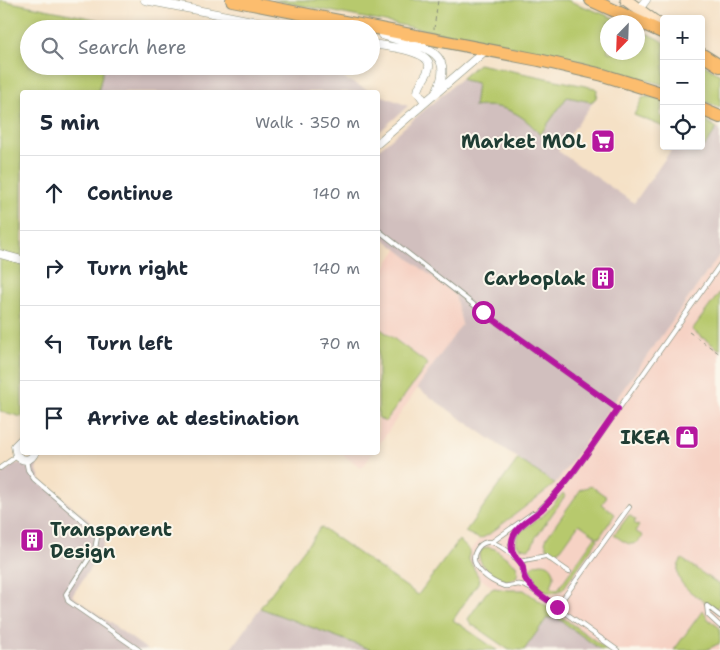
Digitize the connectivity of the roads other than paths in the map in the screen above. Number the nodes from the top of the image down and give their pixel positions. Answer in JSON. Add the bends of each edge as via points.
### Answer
{"nodes":[{"id":1,"x":145,"y":0,"type":"edge"},
{"id":2,"x":232,"y":0,"type":"edge"},
{"id":3,"x":591,"y":0,"type":"edge"},
{"id":4,"x":626,"y":0,"type":"edge"},
{"id":5,"x":642,"y":5,"type":"edge"},
{"id":6,"x":248,"y":20,"type":"edge"},
{"id":7,"x":331,"y":20,"type":"edge"},
{"id":8,"x":660,"y":24,"type":"edge"},
{"id":9,"x":380,"y":30,"type":"edge"},
{"id":10,"x":660,"y":31,"type":"edge"},
{"id":11,"x":380,"y":33,"type":"edge"},
{"id":12,"x":380,"y":46,"type":"edge"},
{"id":13,"x":486,"y":50,"type":"junction"},
{"id":14,"x":705,"y":57,"type":"edge"},
{"id":15,"x":720,"y":66,"type":"edge"},
{"id":16,"x":436,"y":92,"type":"junction"},
{"id":17,"x":660,"y":93,"type":"edge"},
{"id":18,"x":425,"y":102,"type":"junction"},
{"id":19,"x":710,"y":113,"type":"edge"},
{"id":20,"x":720,"y":124,"type":"edge"},
{"id":21,"x":380,"y":141,"type":"edge"},
{"id":22,"x":380,"y":232,"type":"edge"},
{"id":23,"x":0,"y":254,"type":"edge"},
{"id":24,"x":20,"y":259,"type":"edge"},
{"id":25,"x":720,"y":265,"type":"edge"},
{"id":26,"x":618,"y":409,"type":"junction"},
{"id":27,"x":20,"y":441,"type":"edge"},
{"id":28,"x":33,"y":455,"type":"edge"},
{"id":29,"x":17,"y":456,"type":"junction"},
{"id":30,"x":26,"y":460,"type":"junction"},
{"id":31,"x":0,"y":468,"type":"edge"},
{"id":32,"x":544,"y":507,"type":"junction"},
{"id":33,"x":629,"y":507,"type":"dead end"},
{"id":34,"x":492,"y":542,"type":"junction"},
{"id":35,"x":514,"y":556,"type":"junction"},
{"id":36,"x":519,"y":561,"type":"junction"},
{"id":37,"x":569,"y":572,"type":"dead end"},
{"id":38,"x":523,"y":574,"type":"junction"},
{"id":39,"x":515,"y":584,"type":"junction"},
{"id":40,"x":536,"y":592,"type":"junction"},
{"id":41,"x":557,"y":607,"type":"junction"},
{"id":42,"x":720,"y":616,"type":"edge"},
{"id":43,"x":720,"y":626,"type":"edge"},
{"id":44,"x":139,"y":650,"type":"edge"},
{"id":45,"x":617,"y":650,"type":"edge"}],
"edges":[{"from":1,"to":6,"type":"street"},
{"from":2,"to":7,"type":"main road"},
{"from":3,"to":10,"type":"main road"},
{"from":4,"to":5,"type":"main road"},
{"from":5,"to":8,"type":"main road"},
{"from":9,"to":13,"type":"main road"},
{"from":11,"to":16,"type":"street","via":[[434,53],[443,73]]},
{"from":12,"to":18,"type":"street","via":[[426,57],[429,69],[418,92]]},
{"from":13,"to":16,"type":"street"},
{"from":13,"to":17,"type":"main road","via":[[603,75]]},
{"from":14,"to":15,"type":"main road"},
{"from":16,"to":18,"type":"street"},
{"from":18,"to":21,"type":"street"},
{"from":19,"to":20,"type":"main road"},
{"from":22,"to":26,"type":"lane","via":[[483,312]]},
{"from":23,"to":24,"type":"street"},
{"from":25,"to":26,"type":"lane"},
{"from":26,"to":32,"type":"lane"},
{"from":27,"to":29,"type":"street","via":[[15,446]]},
{"from":28,"to":30,"type":"street"},
{"from":29,"to":30,"type":"street"},
{"from":29,"to":31,"type":"lane"},
{"from":30,"to":44,"type":"lane","via":[[34,479],[91,528],[97,538],[95,549],[66,594],[68,601]]},
{"from":32,"to":34,"type":"lane"},
{"from":32,"to":35,"type":"lane","via":[[514,534],[511,544]]},
{"from":33,"to":41,"type":"lane"},
{"from":34,"to":35,"type":"lane"},
{"from":34,"to":39,"type":"lane","via":[[483,543],[477,549],[473,557],[476,566],[500,584]]},
{"from":35,"to":36,"type":"lane"},
{"from":36,"to":37,"type":"lane","via":[[546,556]]},
{"from":36,"to":38,"type":"lane"},
{"from":38,"to":39,"type":"lane"},
{"from":38,"to":40,"type":"lane"},
{"from":39,"to":40,"type":"lane"},
{"from":40,"to":41,"type":"lane"},
{"from":41,"to":45,"type":"lane"},
{"from":42,"to":43,"type":"lane","via":[[706,606],[708,615]]}]}
